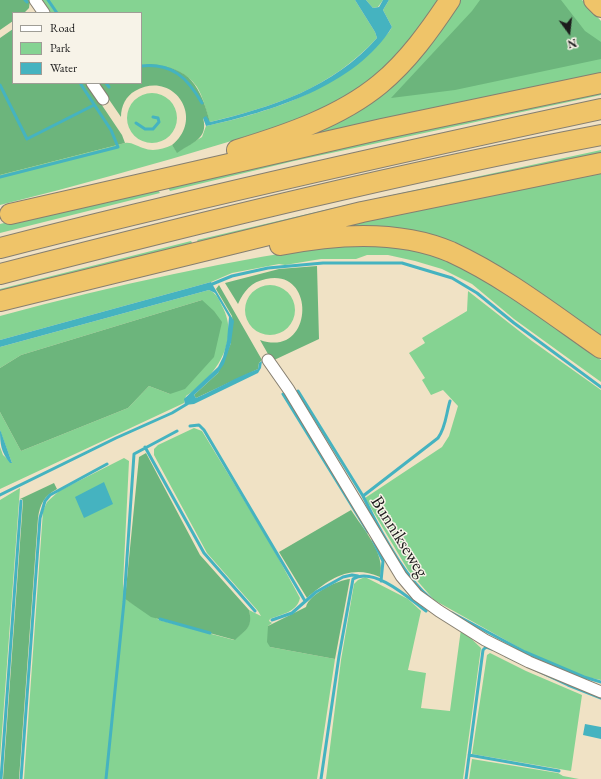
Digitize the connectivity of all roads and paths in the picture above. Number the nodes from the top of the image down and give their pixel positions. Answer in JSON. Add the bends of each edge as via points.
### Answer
{"nodes":[{"id":1,"x":35,"y":0,"type":"edge"},
{"id":2,"x":450,"y":0,"type":"edge"},
{"id":3,"x":594,"y":0,"type":"edge"},
{"id":4,"x":601,"y":7,"type":"edge"},
{"id":5,"x":43,"y":12,"type":"edge"},
{"id":6,"x":601,"y":83,"type":"edge"},
{"id":7,"x":93,"y":84,"type":"edge"},
{"id":8,"x":103,"y":99,"type":"dead end"},
{"id":9,"x":601,"y":110,"type":"edge"},
{"id":10,"x":601,"y":134,"type":"edge"},
{"id":11,"x":601,"y":163,"type":"edge"},
{"id":12,"x":5,"y":215,"type":"edge"},
{"id":13,"x":0,"y":248,"type":"edge"},
{"id":14,"x":123,"y":270,"type":"junction"},
{"id":15,"x":0,"y":274,"type":"edge"},
{"id":16,"x":0,"y":301,"type":"edge"},
{"id":17,"x":601,"y":348,"type":"edge"},
{"id":18,"x":268,"y":360,"type":"dead end"},
{"id":19,"x":601,"y":692,"type":"edge"}],
"edges":[{"from":1,"to":5,"type":"street"},
{"from":2,"to":12,"type":"highway","via":[[414,49],[380,84],[323,119],[239,149]]},
{"from":3,"to":4,"type":"highway"},
{"from":6,"to":12,"type":"highway","via":[[367,132]]},
{"from":7,"to":8,"type":"street"},
{"from":9,"to":13,"type":"highway","via":[[342,165]]},
{"from":10,"to":15,"type":"highway","via":[[241,214]]},
{"from":11,"to":14,"type":"highway","via":[[362,212]]},
{"from":14,"to":16,"type":"highway"},
{"from":14,"to":17,"type":"highway","via":[[298,241],[363,235],[410,241],[450,252],[505,280]]},
{"from":18,"to":19,"type":"street","name":"Bunnikseweg","via":[[289,390],[401,576],[416,595],[485,640],[529,662]]}]}
